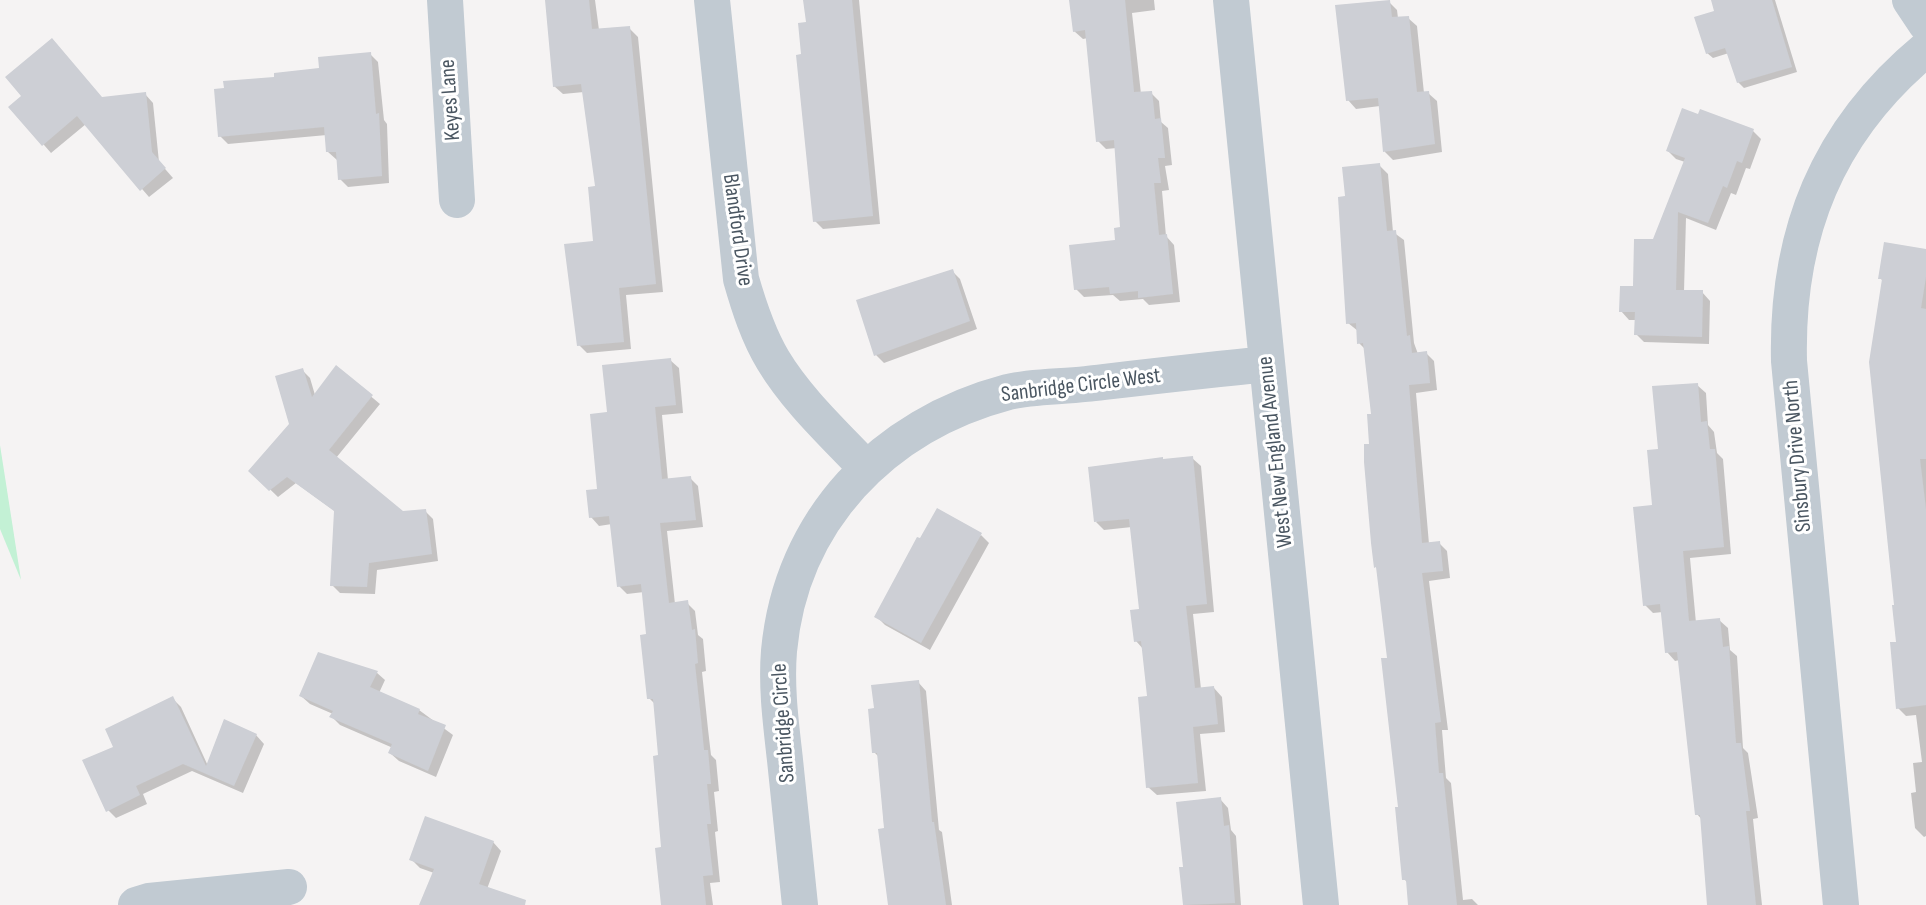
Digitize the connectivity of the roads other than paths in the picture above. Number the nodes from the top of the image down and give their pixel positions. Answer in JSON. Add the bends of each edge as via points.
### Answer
{"nodes":[{"id":1,"x":445,"y":0,"type":"edge"},
{"id":2,"x":712,"y":0,"type":"edge"},
{"id":3,"x":1231,"y":0,"type":"edge"},
{"id":4,"x":1910,"y":0,"type":"edge"},
{"id":5,"x":1926,"y":24,"type":"edge"},
{"id":6,"x":1926,"y":49,"type":"edge"},
{"id":7,"x":457,"y":200,"type":"dead end"},
{"id":8,"x":1267,"y":364,"type":"junction"},
{"id":9,"x":866,"y":468,"type":"junction"},
{"id":10,"x":289,"y":887,"type":"dead end"},
{"id":11,"x":136,"y":905,"type":"edge"},
{"id":12,"x":800,"y":905,"type":"edge"},
{"id":13,"x":1321,"y":905,"type":"edge"},
{"id":14,"x":1841,"y":905,"type":"edge"}],
"edges":[{"from":1,"to":7,"type":"street","name":"Keyes Lane"},
{"from":2,"to":9,"type":"street","name":"Blandford Drive","via":[[741,279],[753,320],[799,396]]},
{"from":3,"to":8,"type":"street","name":"West New England Avenue"},
{"from":4,"to":5,"type":"street"},
{"from":6,"to":14,"type":"street","name":"Sinsbury Drive North","via":[[1863,113],[1832,160],[1801,236],[1791,293],[1789,361]]},
{"from":8,"to":9,"type":"street","name":"Sanbridge Circle West","via":[[1011,391],[958,408],[909,433]]},
{"from":8,"to":13,"type":"street","name":"West New England Avenue"},
{"from":9,"to":12,"type":"street","name":"Sanbridge Circle","via":[[807,549],[792,586],[781,639],[778,682]]},
{"from":10,"to":11,"type":"street"}]}
